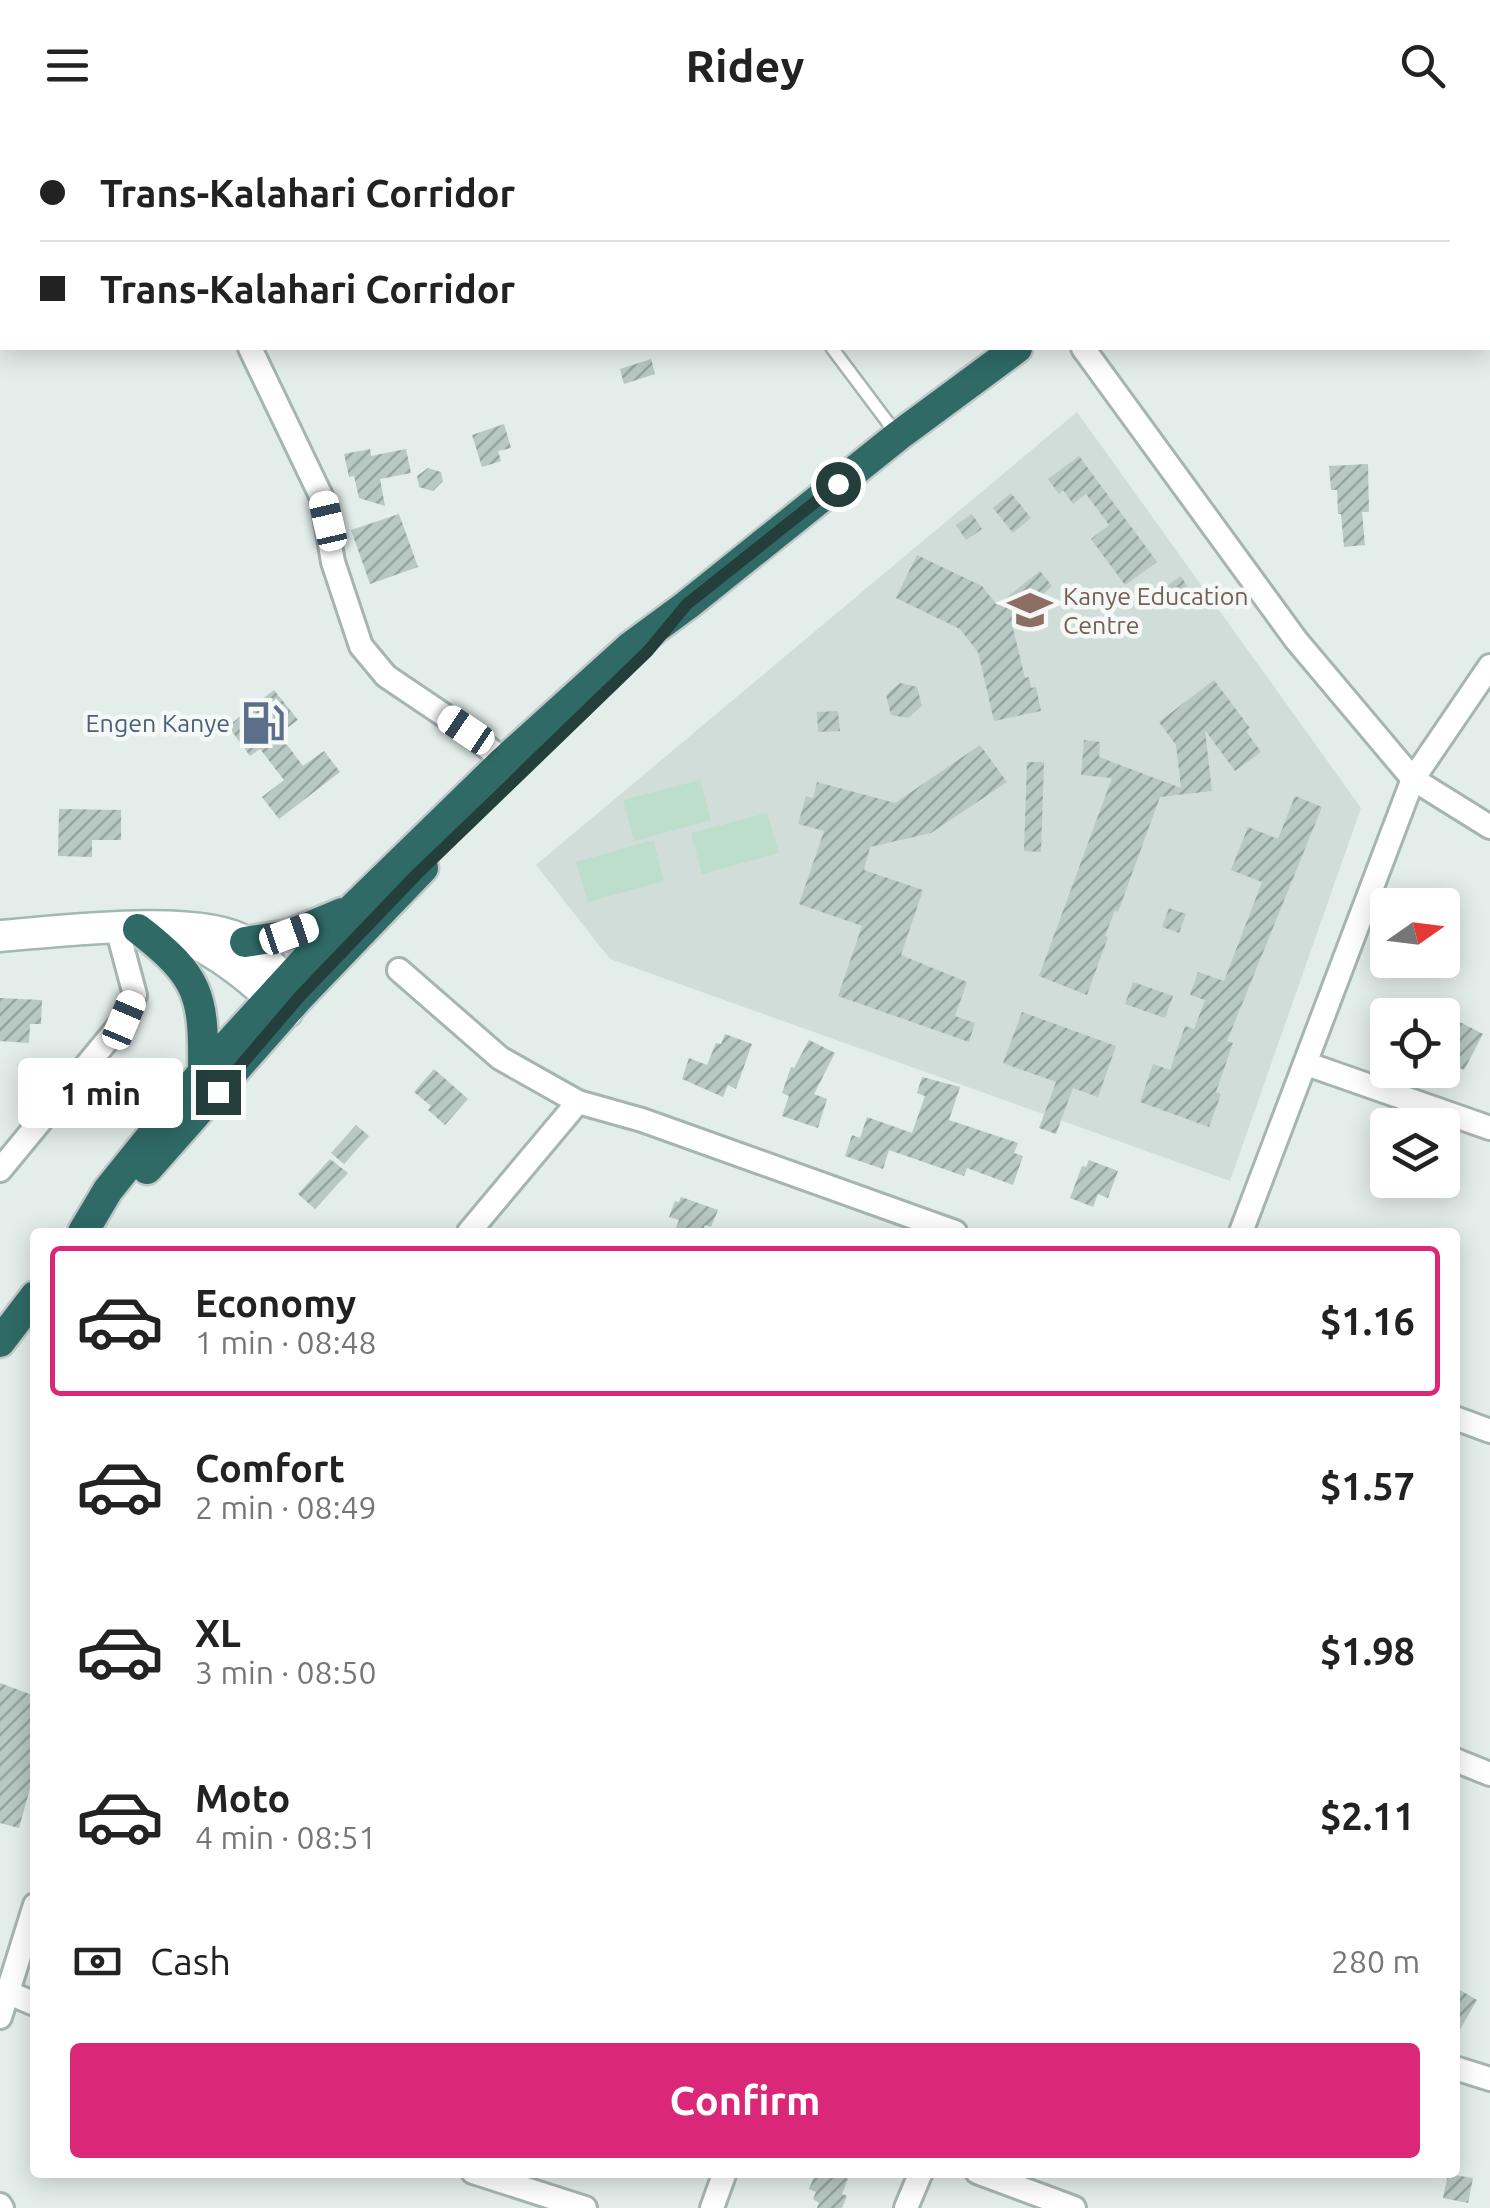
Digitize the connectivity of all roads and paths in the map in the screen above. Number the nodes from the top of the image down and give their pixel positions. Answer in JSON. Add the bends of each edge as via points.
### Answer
{"nodes":[{"id":1,"x":251,"y":350,"type":"edge"},
{"id":2,"x":834,"y":350,"type":"edge"},
{"id":3,"x":1013,"y":350,"type":"edge"},
{"id":4,"x":1084,"y":350,"type":"edge"},
{"id":5,"x":898,"y":436,"type":"junction"},
{"id":6,"x":687,"y":604,"type":"junction"},
{"id":7,"x":1490,"y":666,"type":"edge"},
{"id":8,"x":504,"y":761,"type":"junction"},
{"id":9,"x":1413,"y":779,"type":"junction"},
{"id":10,"x":1490,"y":826,"type":"edge"},
{"id":11,"x":352,"y":909,"type":"junction"},
{"id":12,"x":139,"y":928,"type":"junction"},
{"id":13,"x":0,"y":936,"type":"edge"},
{"id":14,"x":244,"y":942,"type":"junction"},
{"id":15,"x":399,"y":970,"type":"dead end"},
{"id":16,"x":286,"y":997,"type":"junction"},
{"id":17,"x":1307,"y":1064,"type":"junction"},
{"id":18,"x":203,"y":1072,"type":"junction"},
{"id":19,"x":578,"y":1102,"type":"junction"},
{"id":20,"x":1490,"y":1128,"type":"edge"},
{"id":21,"x":0,"y":1170,"type":"edge"},
{"id":22,"x":87,"y":1228,"type":"edge"},
{"id":23,"x":88,"y":1228,"type":"edge"},
{"id":24,"x":471,"y":1228,"type":"edge"},
{"id":25,"x":944,"y":1228,"type":"edge"},
{"id":26,"x":1243,"y":1228,"type":"edge"},
{"id":27,"x":30,"y":1303,"type":"edge"},
{"id":28,"x":0,"y":1342,"type":"edge"},
{"id":29,"x":1460,"y":1420,"type":"edge"},
{"id":30,"x":1490,"y":1431,"type":"edge"},
{"id":31,"x":1460,"y":1762,"type":"edge"},
{"id":32,"x":1490,"y":1774,"type":"edge"},
{"id":33,"x":30,"y":1922,"type":"edge"},
{"id":34,"x":9,"y":1993,"type":"junction"},
{"id":35,"x":30,"y":2002,"type":"edge"},
{"id":36,"x":0,"y":2016,"type":"edge"},
{"id":37,"x":1460,"y":2070,"type":"edge"},
{"id":38,"x":1490,"y":2079,"type":"edge"},
{"id":39,"x":492,"y":2178,"type":"edge"},
{"id":40,"x":722,"y":2178,"type":"edge"},
{"id":41,"x":918,"y":2178,"type":"edge"},
{"id":42,"x":992,"y":2178,"type":"edge"},
{"id":43,"x":585,"y":2208,"type":"edge"},
{"id":44,"x":712,"y":2208,"type":"edge"},
{"id":45,"x":906,"y":2208,"type":"edge"},
{"id":46,"x":1074,"y":2208,"type":"edge"}],
"edges":[{"from":1,"to":8,"type":"street","via":[[322,498],[332,562],[361,646],[386,676]]},
{"from":2,"to":5,"type":"lane"},
{"from":3,"to":5,"type":"highway"},
{"from":4,"to":9,"type":"street","via":[[1296,640]]},
{"from":5,"to":6,"type":"highway"},
{"from":6,"to":8,"type":"highway","via":[[630,646]]},
{"from":6,"to":16,"type":"highway","via":[[648,651]]},
{"from":7,"to":9,"type":"street"},
{"from":8,"to":11,"type":"highway"},
{"from":9,"to":10,"type":"street"},
{"from":9,"to":17,"type":"street"},
{"from":11,"to":14,"type":"highway","via":[[289,934]]},
{"from":11,"to":16,"type":"highway"},
{"from":12,"to":13,"type":"street"},
{"from":12,"to":14,"type":"street","via":[[220,932]]},
{"from":12,"to":16,"type":"street","via":[[198,943]]},
{"from":12,"to":18,"type":"highway","via":[[182,967],[197,992]]},
{"from":12,"to":21,"type":"street","via":[[134,995],[124,1020]]},
{"from":14,"to":16,"type":"street"},
{"from":15,"to":19,"type":"street","via":[[500,1058]]},
{"from":16,"to":18,"type":"highway"},
{"from":16,"to":23,"type":"highway","via":[[196,1118]]},
{"from":17,"to":20,"type":"street"},
{"from":17,"to":26,"type":"street"},
{"from":18,"to":22,"type":"highway","via":[[108,1190]]},
{"from":19,"to":24,"type":"street"},
{"from":19,"to":25,"type":"street"},
{"from":27,"to":28,"type":"highway"},
{"from":29,"to":30,"type":"street"},
{"from":31,"to":32,"type":"street"},
{"from":33,"to":34,"type":"street"},
{"from":34,"to":35,"type":"street"},
{"from":34,"to":36,"type":"street"},
{"from":37,"to":38,"type":"street"},
{"from":39,"to":43,"type":"street"},
{"from":40,"to":44,"type":"street"},
{"from":41,"to":45,"type":"street"},
{"from":42,"to":46,"type":"street"}]}
